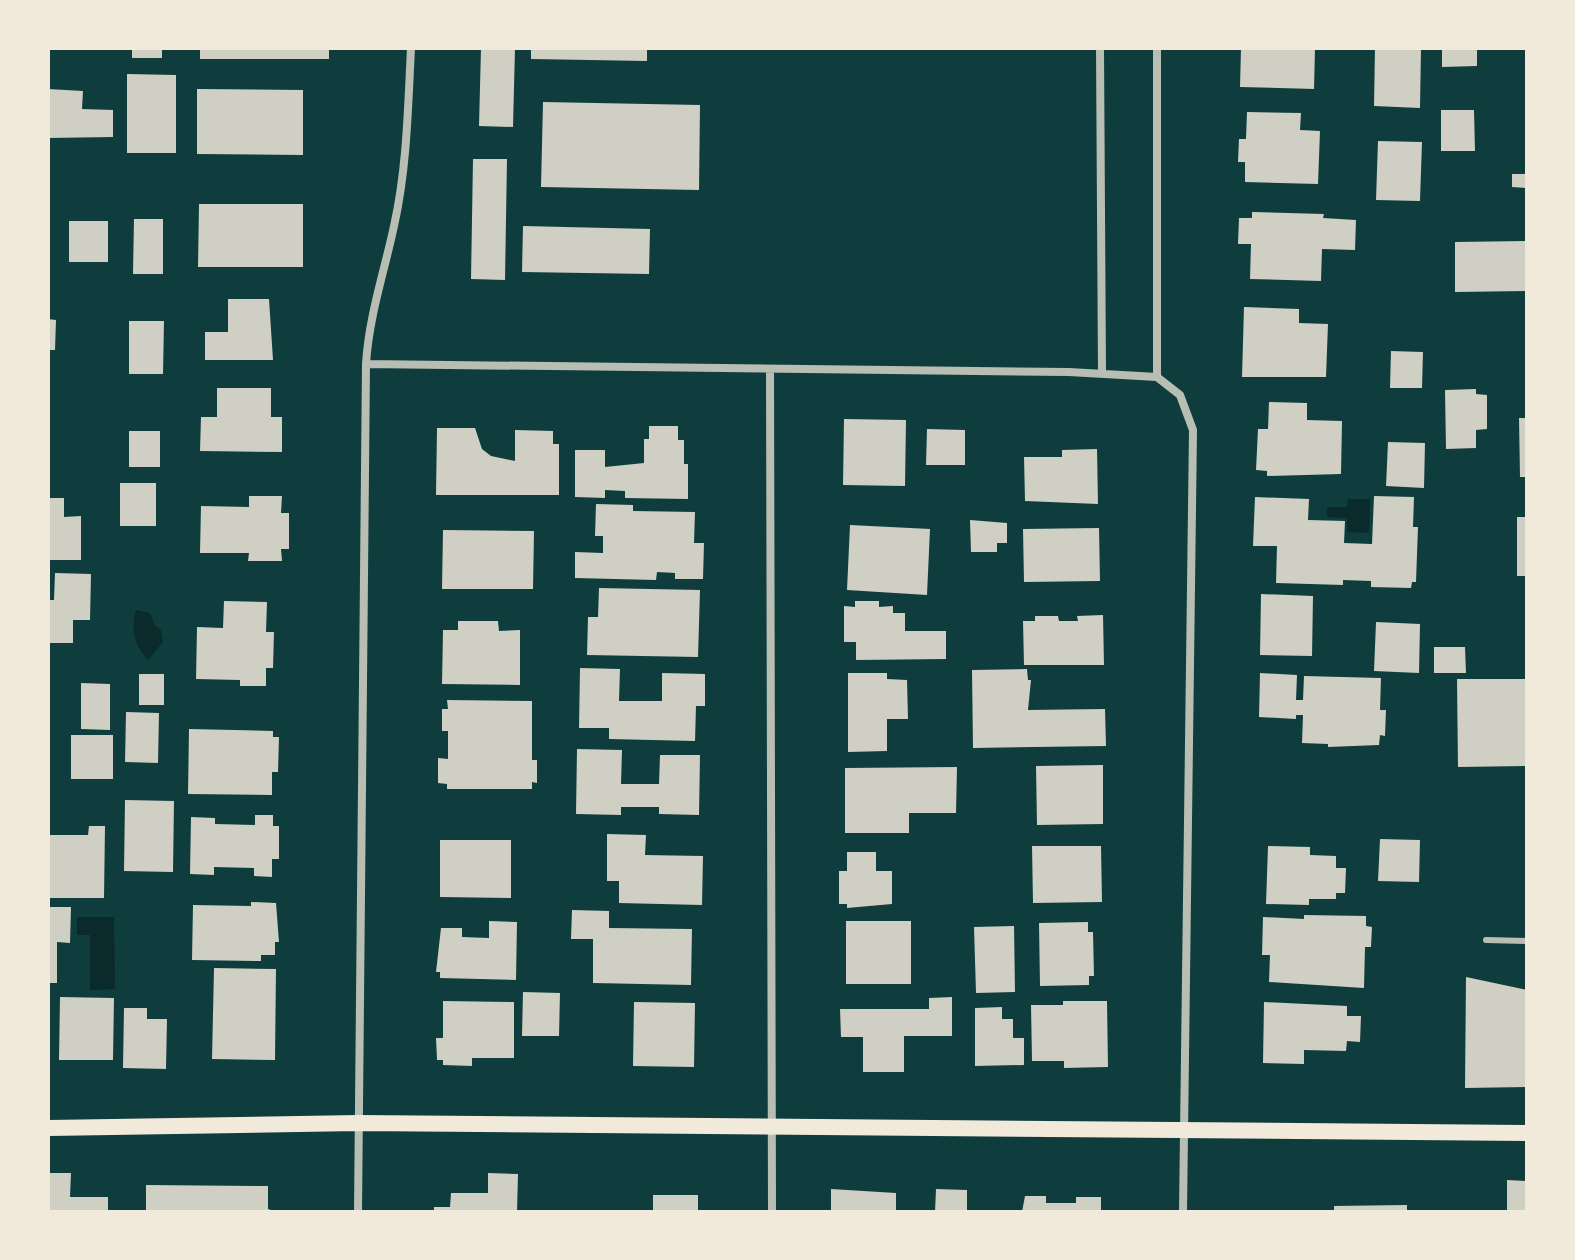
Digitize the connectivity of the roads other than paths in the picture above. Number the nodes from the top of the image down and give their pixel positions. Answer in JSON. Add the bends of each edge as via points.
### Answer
{"nodes":[{"id":1,"x":411,"y":48,"type":"edge"},
{"id":2,"x":1100,"y":48,"type":"edge"},
{"id":3,"x":1157,"y":48,"type":"edge"},
{"id":4,"x":366,"y":364,"type":"junction"},
{"id":5,"x":770,"y":370,"type":"junction"},
{"id":6,"x":1102,"y":374,"type":"junction"},
{"id":7,"x":1157,"y":377,"type":"junction"},
{"id":8,"x":1486,"y":940,"type":"dead end"},
{"id":9,"x":1527,"y":941,"type":"edge"},
{"id":10,"x":358,"y":1123,"type":"junction"},
{"id":11,"x":772,"y":1127,"type":"junction"},
{"id":12,"x":48,"y":1128,"type":"edge"},
{"id":13,"x":1183,"y":1129,"type":"junction"},
{"id":14,"x":1527,"y":1133,"type":"edge"},
{"id":15,"x":358,"y":1212,"type":"edge"},
{"id":16,"x":772,"y":1212,"type":"edge"},
{"id":17,"x":1183,"y":1212,"type":"edge"}],
"edges":[{"from":1,"to":4,"type":"street","via":[[397,210],[368,326]]},
{"from":2,"to":6,"type":"street"},
{"from":3,"to":7,"type":"street"},
{"from":4,"to":5,"type":"street"},
{"from":4,"to":10,"type":"street"},
{"from":5,"to":6,"type":"street"},
{"from":5,"to":11,"type":"street"},
{"from":6,"to":7,"type":"street"},
{"from":7,"to":13,"type":"street","via":[[1180,395],[1193,430]]},
{"from":8,"to":9,"type":"lane"},
{"from":10,"to":11,"type":"main road"},
{"from":10,"to":12,"type":"main road"},
{"from":10,"to":15,"type":"street"},
{"from":11,"to":13,"type":"main road"},
{"from":11,"to":16,"type":"street"},
{"from":13,"to":14,"type":"main road"},
{"from":13,"to":17,"type":"street"}]}
